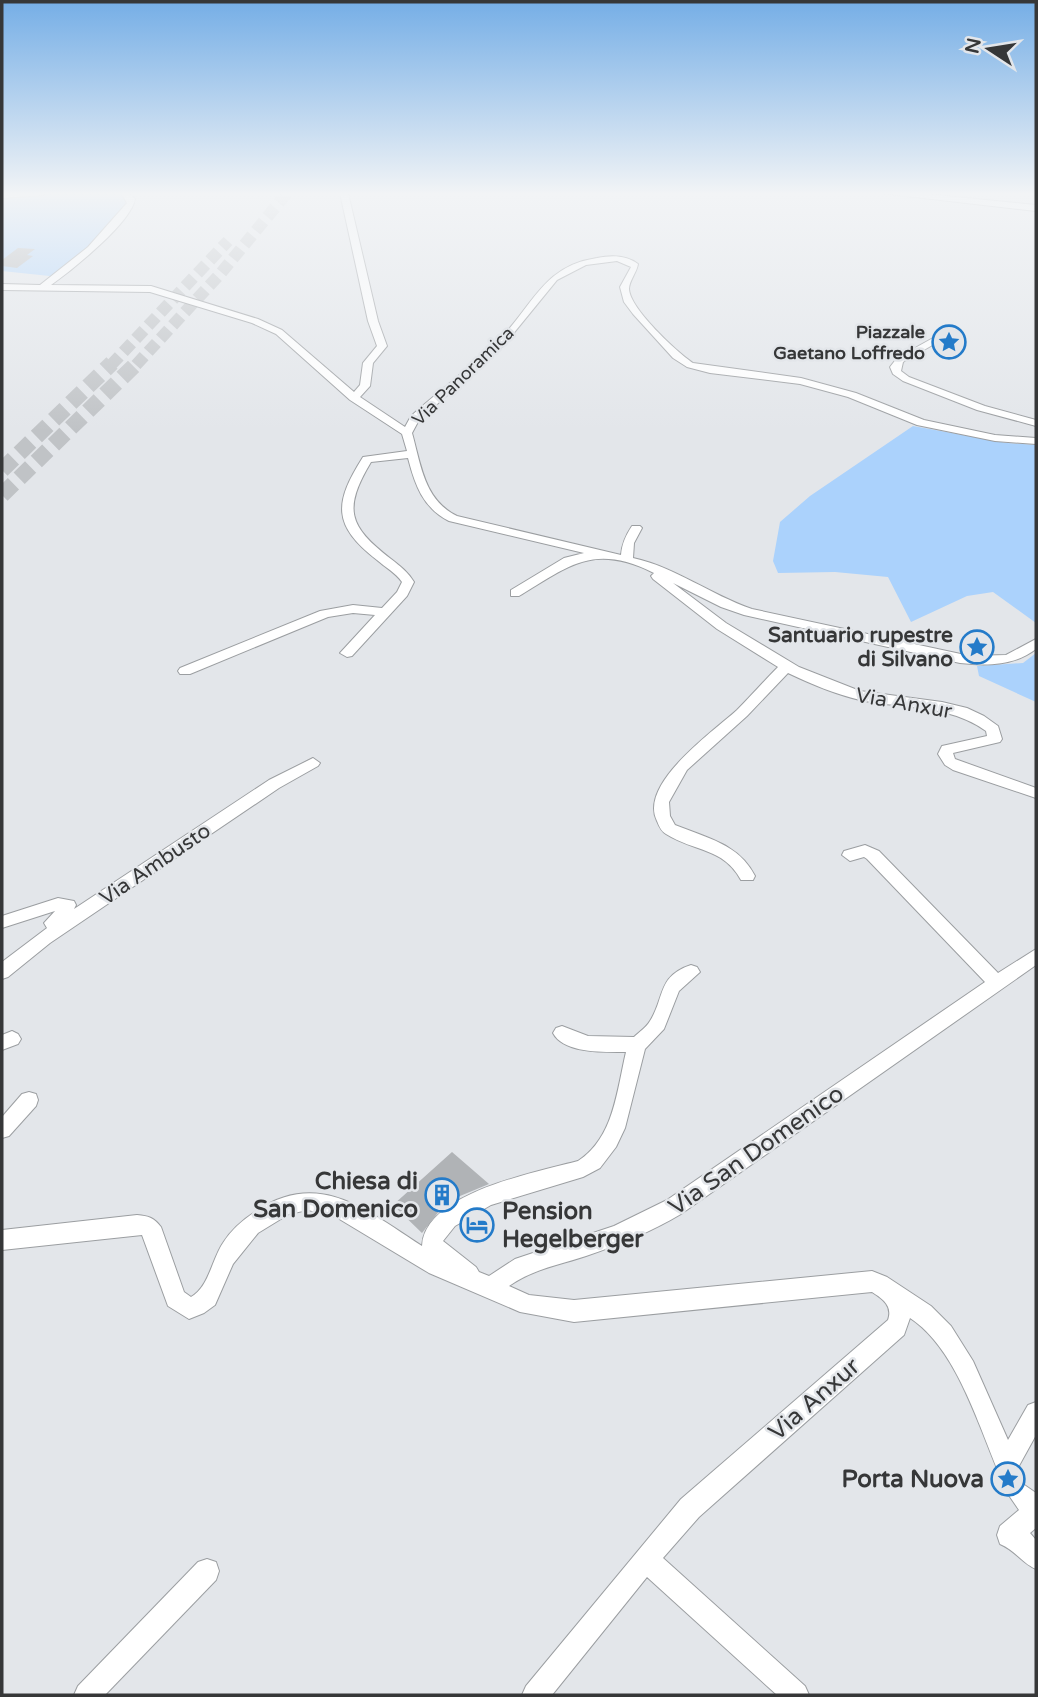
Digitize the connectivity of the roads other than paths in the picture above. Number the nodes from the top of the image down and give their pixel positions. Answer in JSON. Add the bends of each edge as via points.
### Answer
{"nodes":[{"id":1,"x":63,"y":272,"type":"edge"},
{"id":2,"x":362,"y":272,"type":"edge"},
{"id":3,"x":559,"y":272,"type":"edge"},
{"id":4,"x":633,"y":272,"type":"edge"},
{"id":5,"x":43,"y":286,"type":"junction"},
{"id":6,"x":2,"y":287,"type":"edge"},
{"id":7,"x":945,"y":335,"type":"dead end"},
{"id":8,"x":354,"y":398,"type":"junction"},
{"id":9,"x":1036,"y":423,"type":"edge"},
{"id":10,"x":407,"y":433,"type":"junction"},
{"id":11,"x":1036,"y":441,"type":"edge"},
{"id":12,"x":413,"y":454,"type":"junction"},
{"id":13,"x":636,"y":528,"type":"dead end"},
{"id":14,"x":598,"y":553,"type":"junction"},
{"id":15,"x":634,"y":561,"type":"junction"},
{"id":16,"x":515,"y":593,"type":"dead end"},
{"id":17,"x":385,"y":612,"type":"junction"},
{"id":18,"x":1036,"y":643,"type":"edge"},
{"id":19,"x":346,"y":653,"type":"dead end"},
{"id":20,"x":788,"y":665,"type":"junction"},
{"id":21,"x":185,"y":671,"type":"dead end"},
{"id":22,"x":313,"y":763,"type":"dead end"},
{"id":23,"x":1036,"y":793,"type":"edge"},
{"id":24,"x":850,"y":855,"type":"dead end"},
{"id":25,"x":747,"y":876,"type":"dead end"},
{"id":26,"x":2,"y":922,"type":"edge"},
{"id":27,"x":26,"y":950,"type":"junction"},
{"id":28,"x":1036,"y":956,"type":"edge"},
{"id":29,"x":2,"y":972,"type":"edge"},
{"id":30,"x":691,"y":972,"type":"dead end"},
{"id":31,"x":998,"y":983,"type":"junction"},
{"id":32,"x":562,"y":1033,"type":"dead end"},
{"id":33,"x":638,"y":1045,"type":"junction"},
{"id":34,"x":29,"y":1100,"type":"dead end"},
{"id":35,"x":2,"y":1130,"type":"edge"},
{"id":36,"x":2,"y":1240,"type":"edge"},
{"id":37,"x":483,"y":1284,"type":"junction"},
{"id":38,"x":896,"y":1297,"type":"junction"},
{"id":39,"x":1036,"y":1413,"type":"edge"},
{"id":40,"x":1020,"y":1491,"type":"edge"},
{"id":41,"x":1036,"y":1557,"type":"edge"},
{"id":42,"x":646,"y":1559,"type":"junction"},
{"id":43,"x":207,"y":1571,"type":"dead end"},
{"id":44,"x":87,"y":1695,"type":"edge"},
{"id":45,"x":536,"y":1695,"type":"edge"},
{"id":46,"x":796,"y":1695,"type":"edge"}],
"edges":[{"from":1,"to":5,"type":"street"},
{"from":2,"to":8,"type":"street","via":[[382,346],[368,362],[365,386]]},
{"from":3,"to":10,"type":"street","name":"Via Panoramica","via":[[510,335],[415,418]]},
{"from":4,"to":11,"type":"street","name":"Via Panoramica","via":[[624,284],[629,303],[676,356],[690,365],[801,381],[859,397],[927,424]]},
{"from":5,"to":6,"type":"street"},
{"from":5,"to":8,"type":"street","via":[[151,289],[256,321],[279,332]]},
{"from":7,"to":9,"type":"street","via":[[901,360],[896,372],[982,408]]},
{"from":8,"to":10,"type":"street"},
{"from":10,"to":12,"type":"street","name":"Via Panoramica"},
{"from":12,"to":14,"type":"street","name":"Via Panoramica","via":[[428,501],[439,513]]},
{"from":12,"to":17,"type":"street","via":[[367,459],[345,506],[357,538],[407,580],[406,589]]},
{"from":13,"to":15,"type":"street","via":[[628,542]]},
{"from":14,"to":15,"type":"street","name":"Via Panoramica"},
{"from":14,"to":16,"type":"street","via":[[571,560]]},
{"from":15,"to":18,"type":"street","name":"Via Panoramica","via":[[749,612],[960,659],[1004,659],[1024,653]]},
{"from":15,"to":20,"type":"street","name":"Via Anxur","via":[[723,628]]},
{"from":17,"to":19,"type":"street"},
{"from":17,"to":21,"type":"street","via":[[325,614]]},
{"from":20,"to":23,"type":"street","name":"Via Anxur","via":[[851,694],[919,703],[983,721],[993,729],[995,739],[947,749],[948,760]]},
{"from":20,"to":25,"type":"street","via":[[684,762],[661,802],[669,829],[729,854]]},
{"from":22,"to":27,"type":"street","name":"Via Ambusto","via":[[274,784]]},
{"from":24,"to":31,"type":"street","via":[[864,851],[873,855]]},
{"from":26,"to":27,"type":"street","via":[[68,905]]},
{"from":27,"to":29,"type":"street","name":"Via Ambusto"},
{"from":28,"to":31,"type":"street","name":"Via San Domenico"},
{"from":30,"to":33,"type":"street","via":[[672,985],[656,1028]]},
{"from":31,"to":37,"type":"street","name":"Via San Domenico","via":[[674,1208],[627,1232],[523,1264]]},
{"from":32,"to":33,"type":"street","via":[[586,1044]]},
{"from":33,"to":37,"type":"street","via":[[614,1133],[597,1160],[488,1197],[433,1234],[432,1245]]},
{"from":34,"to":35,"type":"street"},
{"from":36,"to":37,"type":"street","via":[[148,1226],[176,1299],[189,1308],[207,1299],[227,1256],[254,1224],[278,1208],[316,1201],[342,1210],[448,1272]]},
{"from":37,"to":38,"type":"street","via":[[539,1308],[574,1311],[863,1281],[881,1284]]},
{"from":38,"to":40,"type":"street","via":[[923,1313],[942,1333],[982,1406]]},
{"from":38,"to":42,"type":"street","name":"Via Anxur","via":[[901,1314],[896,1327],[710,1490]]},
{"from":39,"to":40,"type":"street"},
{"from":40,"to":41,"type":"street","via":[[1010,1533]]},
{"from":42,"to":45,"type":"street","name":"Via Anxur"},
{"from":42,"to":46,"type":"street"},
{"from":43,"to":44,"type":"street"}]}
